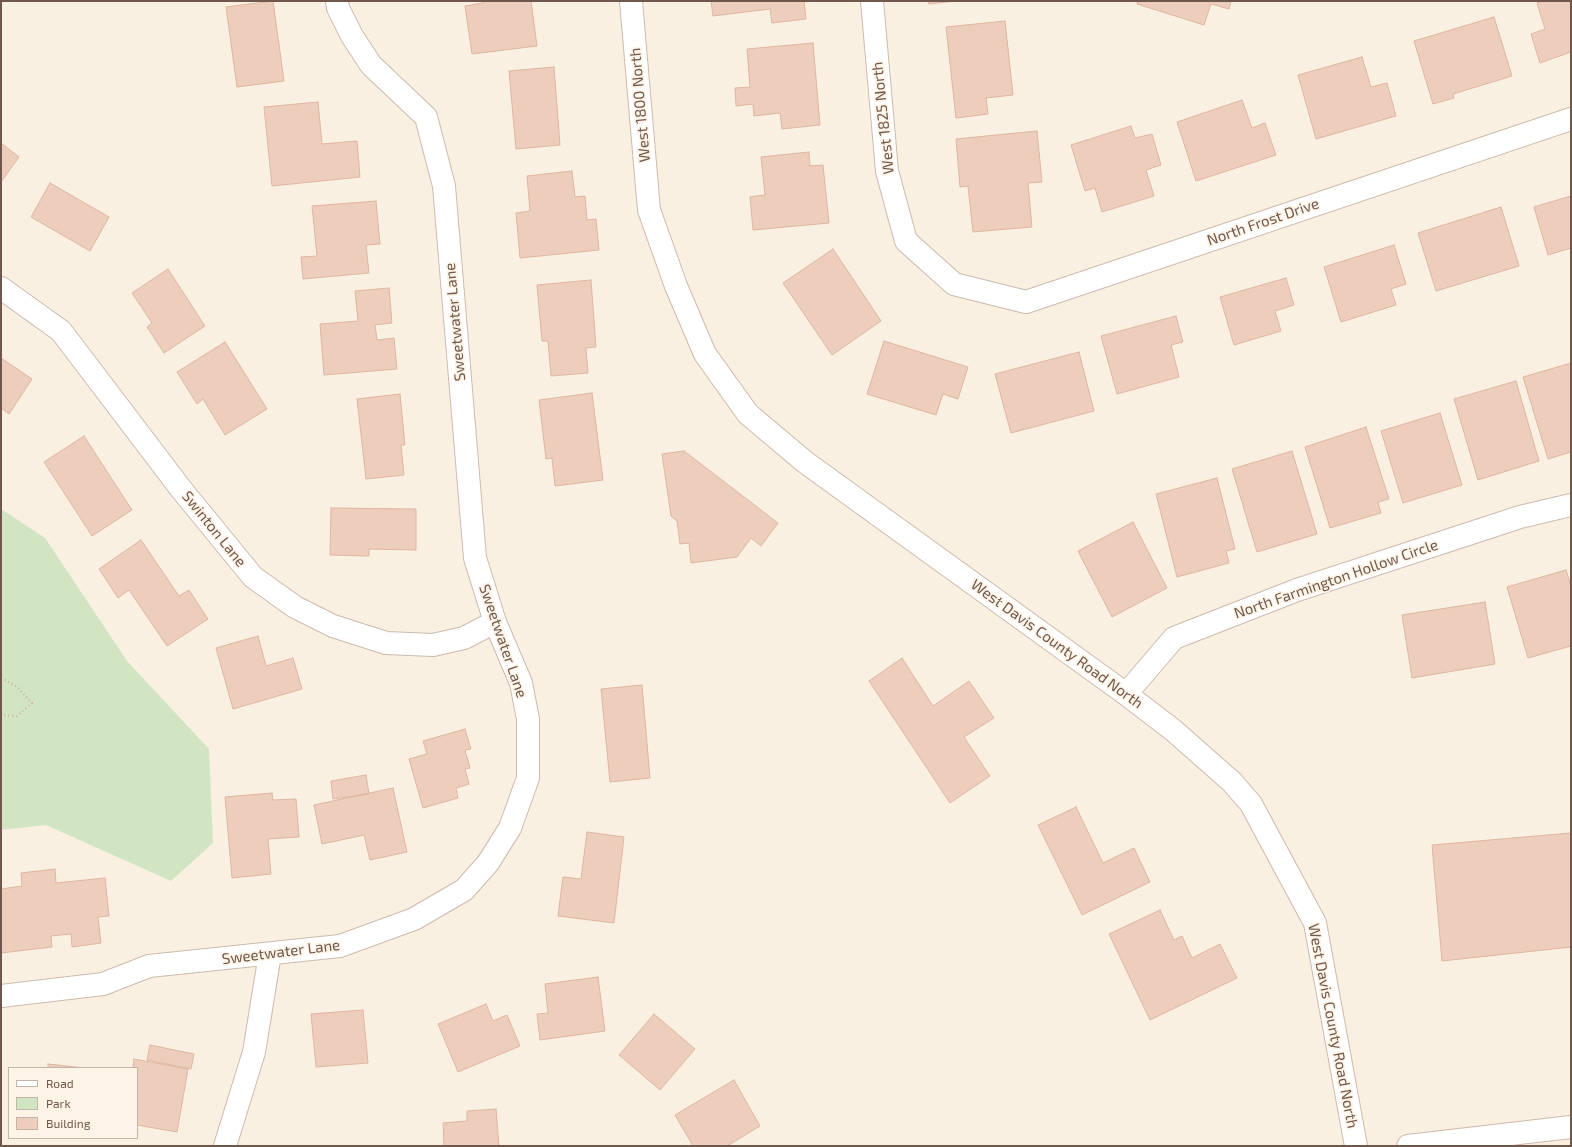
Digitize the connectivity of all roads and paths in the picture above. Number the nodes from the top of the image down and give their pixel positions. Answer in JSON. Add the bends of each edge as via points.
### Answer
{"nodes":[{"id":1,"x":337,"y":1,"type":"edge"},
{"id":2,"x":631,"y":1,"type":"edge"},
{"id":3,"x":872,"y":1,"type":"edge"},
{"id":4,"x":1571,"y":118,"type":"edge"},
{"id":5,"x":650,"y":210,"type":"joint"},
{"id":6,"x":954,"y":284,"type":"joint"},
{"id":7,"x":1,"y":288,"type":"edge"},
{"id":8,"x":1571,"y":505,"type":"edge"},
{"id":9,"x":494,"y":622,"type":"junction"},
{"id":10,"x":1,"y":678,"type":"edge"},
{"id":11,"x":1126,"y":694,"type":"junction"},
{"id":12,"x":1,"y":715,"type":"edge"},
{"id":13,"x":270,"y":954,"type":"junction"},
{"id":14,"x":1,"y":996,"type":"edge"},
{"id":15,"x":1571,"y":1127,"type":"edge"},
{"id":16,"x":225,"y":1146,"type":"edge"},
{"id":17,"x":1356,"y":1146,"type":"edge"},
{"id":18,"x":1408,"y":1146,"type":"edge"}],
"edges":[{"from":1,"to":9,"type":"street","name":"Sweetwater Lane","via":[[352,36],[371,65],[426,118],[442,178],[475,558]]},
{"from":2,"to":5,"type":"street","name":"West 1800 North"},
{"from":3,"to":6,"type":"street","name":"West 1825 North","via":[[887,171],[906,241]]},
{"from":4,"to":6,"type":"street","name":"North Frost Drive","via":[[1026,302]]},
{"from":5,"to":11,"type":"street","name":"West Davis County Road North","via":[[676,286],[705,354],[748,414],[805,462]]},
{"from":7,"to":9,"type":"street","name":"Swinton Lane","via":[[61,331],[181,489],[253,577],[295,607],[333,626],[386,643],[433,645],[464,638]]},
{"from":8,"to":11,"type":"street","name":"North Farmington Hollow Circle","via":[[1520,517],[1297,590],[1174,638]]},
{"from":9,"to":13,"type":"street","name":"Sweetwater Lane","via":[[521,683],[528,719],[528,778],[510,828],[488,863],[464,890],[414,919],[340,946]]},
{"from":10,"to":12,"type":"path","via":[[16,686],[32,703],[17,716]]},
{"from":11,"to":17,"type":"street","name":"West Davis County Road North","via":[[1173,730],[1232,782],[1251,804],[1315,923]]},
{"from":13,"to":14,"type":"street","name":"Sweetwater Lane","via":[[149,966],[103,984]]},
{"from":13,"to":16,"type":"street","via":[[254,1052]]},
{"from":15,"to":18,"type":"street"}]}
